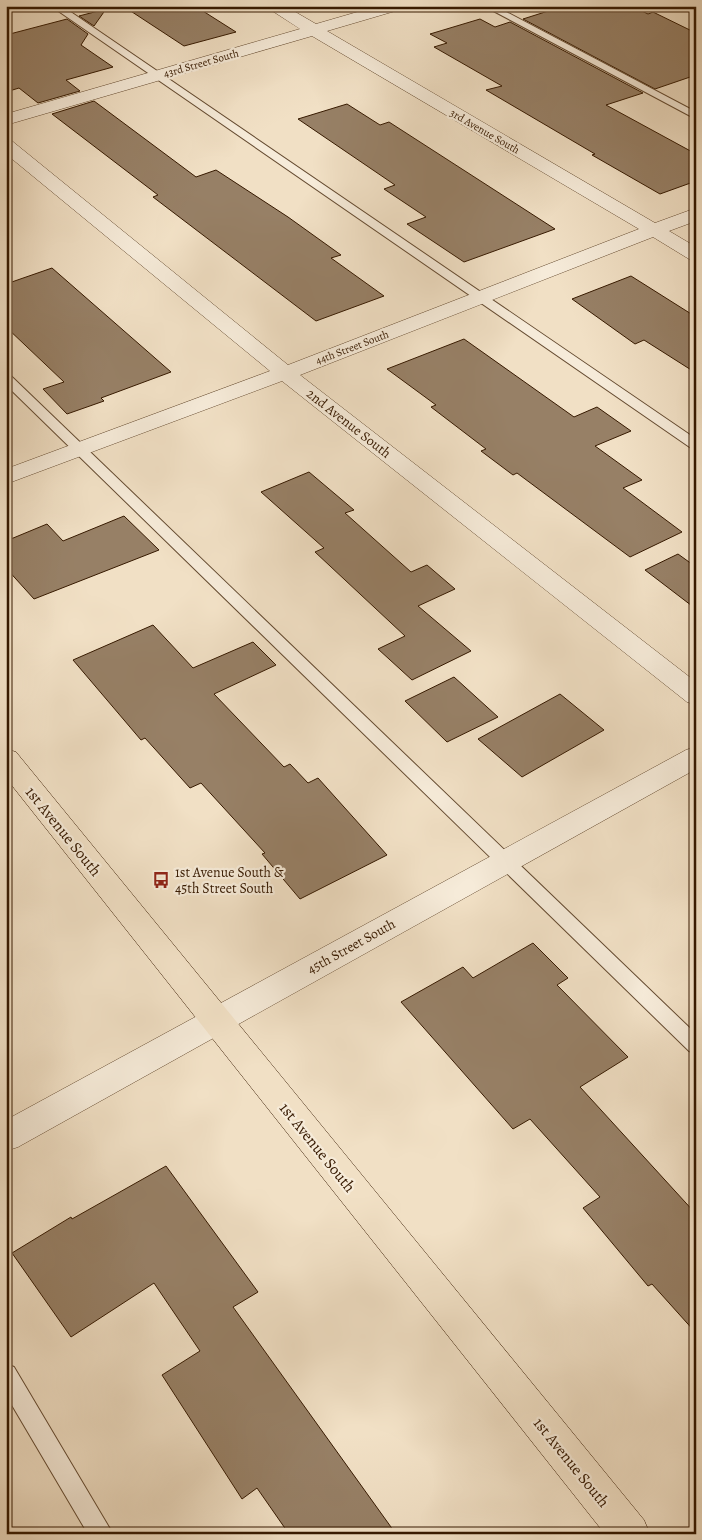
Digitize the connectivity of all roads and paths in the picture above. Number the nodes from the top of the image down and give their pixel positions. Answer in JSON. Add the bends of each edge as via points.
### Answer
{"nodes":[{"id":1,"x":55,"y":6,"type":"edge"},
{"id":2,"x":273,"y":6,"type":"edge"},
{"id":3,"x":396,"y":6,"type":"edge"},
{"id":4,"x":488,"y":6,"type":"edge"},
{"id":5,"x":313,"y":30,"type":"junction"},
{"id":6,"x":157,"y":76,"type":"junction"},
{"id":7,"x":696,"y":116,"type":"edge"},
{"id":8,"x":6,"y":120,"type":"edge"},
{"id":9,"x":6,"y":146,"type":"edge"},
{"id":10,"x":696,"y":214,"type":"edge"},
{"id":11,"x":654,"y":230,"type":"junction"},
{"id":12,"x":696,"y":255,"type":"edge"},
{"id":13,"x":480,"y":298,"type":"junction"},
{"id":14,"x":285,"y":373,"type":"junction"},
{"id":15,"x":6,"y":378,"type":"edge"},
{"id":16,"x":696,"y":445,"type":"edge"},
{"id":17,"x":80,"y":450,"type":"junction"},
{"id":18,"x":6,"y":477,"type":"edge"},
{"id":19,"x":696,"y":696,"type":"edge"},
{"id":20,"x":696,"y":757,"type":"edge"},
{"id":21,"x":6,"y":759,"type":"edge"},
{"id":22,"x":505,"y":862,"type":"junction"},
{"id":23,"x":216,"y":1020,"type":"junction"},
{"id":24,"x":696,"y":1046,"type":"edge"},
{"id":25,"x":6,"y":1137,"type":"edge"},
{"id":26,"x":6,"y":1374,"type":"edge"},
{"id":27,"x":100,"y":1534,"type":"edge"},
{"id":28,"x":630,"y":1534,"type":"edge"}],
"edges":[{"from":1,"to":6,"type":"lane"},
{"from":2,"to":5,"type":"street","name":"3rd Avenue South"},
{"from":3,"to":5,"type":"street","name":"43rd Street South"},
{"from":4,"to":7,"type":"lane"},
{"from":5,"to":6,"type":"street","name":"43rd Street South"},
{"from":5,"to":11,"type":"street","name":"3rd Avenue South"},
{"from":6,"to":8,"type":"street","name":"43rd Street South"},
{"from":6,"to":13,"type":"lane"},
{"from":9,"to":14,"type":"street","name":"2nd Avenue South"},
{"from":10,"to":11,"type":"street","name":"44th Street South"},
{"from":11,"to":12,"type":"street","name":"3rd Avenue South"},
{"from":11,"to":13,"type":"street","name":"44th Street South"},
{"from":13,"to":14,"type":"street","name":"44th Street South"},
{"from":13,"to":16,"type":"lane"},
{"from":14,"to":17,"type":"street","name":"44th Street South"},
{"from":14,"to":19,"type":"street","name":"2nd Avenue South"},
{"from":15,"to":17,"type":"lane"},
{"from":17,"to":18,"type":"street","name":"44th Street South"},
{"from":17,"to":22,"type":"lane"},
{"from":20,"to":22,"type":"street","name":"45th Street South"},
{"from":21,"to":23,"type":"main road","name":"1st Avenue South"},
{"from":22,"to":23,"type":"street","name":"45th Street South"},
{"from":22,"to":24,"type":"lane"},
{"from":23,"to":25,"type":"street","name":"45th Street South"},
{"from":23,"to":28,"type":"main road","name":"1st Avenue South"},
{"from":26,"to":27,"type":"lane"}]}
